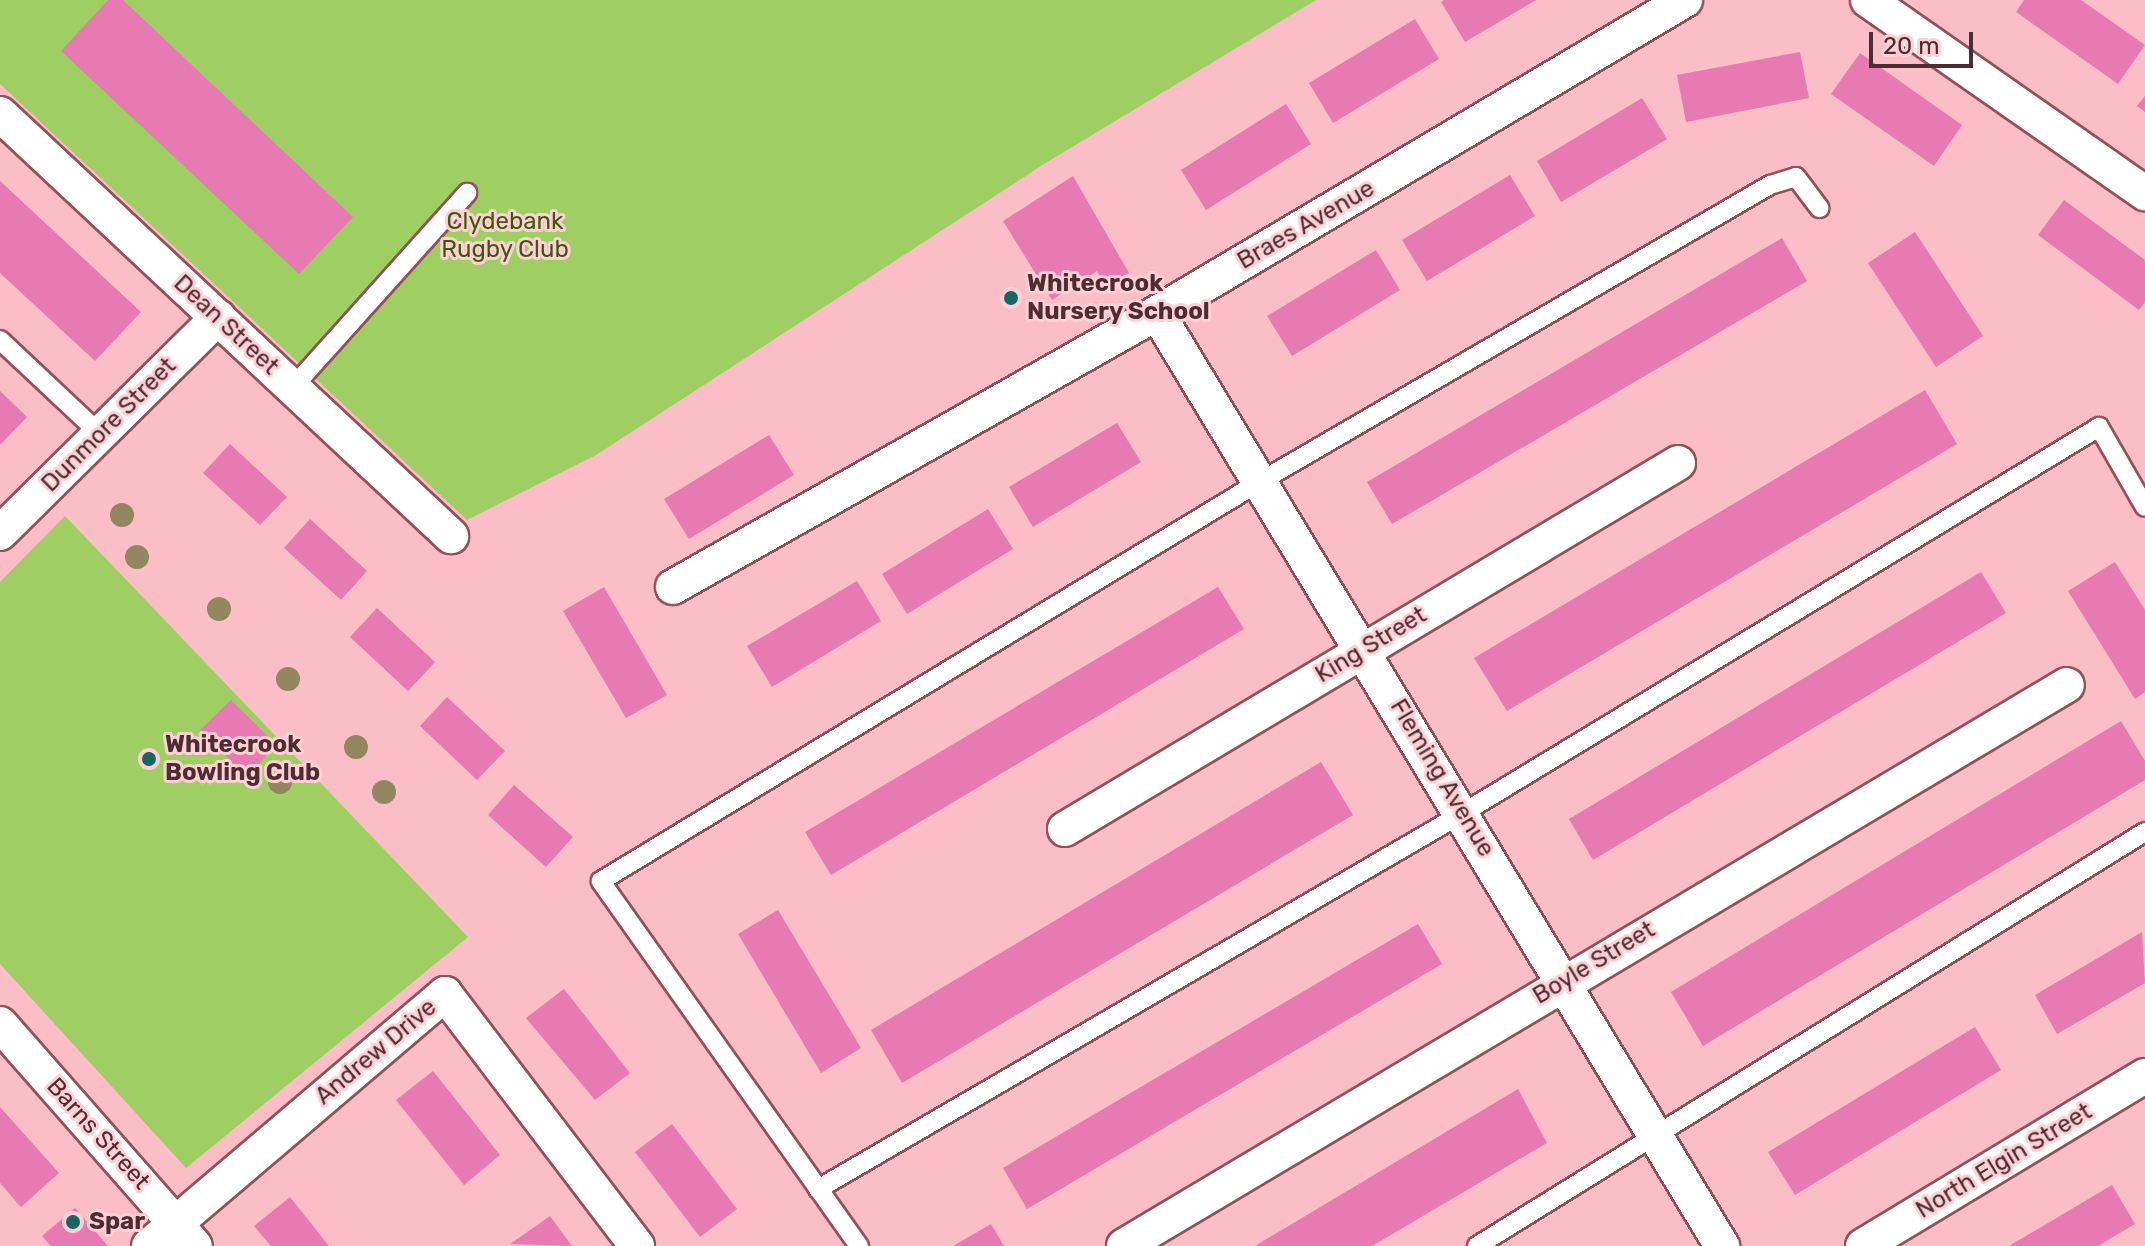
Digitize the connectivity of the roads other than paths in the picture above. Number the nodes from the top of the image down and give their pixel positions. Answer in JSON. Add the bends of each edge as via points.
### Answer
{"nodes":[{"id":1,"x":1685,"y":0,"type":"edge"},
{"id":2,"x":1868,"y":0,"type":"edge"},
{"id":3,"x":0,"y":114,"type":"edge"},
{"id":4,"x":467,"y":193,"type":"dead end"},
{"id":5,"x":2145,"y":193,"type":"edge"},
{"id":6,"x":1819,"y":208,"type":"dead end"},
{"id":7,"x":1157,"y":313,"type":"junction"},
{"id":8,"x":218,"y":317,"type":"junction"},
{"id":9,"x":0,"y":340,"type":"edge"},
{"id":10,"x":293,"y":387,"type":"junction"},
{"id":11,"x":99,"y":433,"type":"junction"},
{"id":12,"x":1678,"y":463,"type":"dead end"},
{"id":13,"x":1261,"y":481,"type":"junction"},
{"id":14,"x":2145,"y":507,"type":"edge"},
{"id":15,"x":0,"y":533,"type":"edge"},
{"id":16,"x":451,"y":536,"type":"dead end"},
{"id":17,"x":673,"y":587,"type":"dead end"},
{"id":18,"x":1363,"y":649,"type":"junction"},
{"id":19,"x":2067,"y":685,"type":"dead end"},
{"id":20,"x":1463,"y":813,"type":"junction"},
{"id":21,"x":1065,"y":829,"type":"dead end"},
{"id":22,"x":2145,"y":832,"type":"edge"},
{"id":23,"x":1564,"y":980,"type":"junction"},
{"id":24,"x":0,"y":1024,"type":"edge"},
{"id":25,"x":2145,"y":1076,"type":"edge"},
{"id":26,"x":1656,"y":1139,"type":"junction"},
{"id":27,"x":818,"y":1189,"type":"junction"},
{"id":28,"x":185,"y":1234,"type":"edge"},
{"id":29,"x":149,"y":1246,"type":"edge"},
{"id":30,"x":637,"y":1246,"type":"edge"},
{"id":31,"x":859,"y":1246,"type":"edge"},
{"id":32,"x":1124,"y":1246,"type":"edge"},
{"id":33,"x":1477,"y":1246,"type":"edge"},
{"id":34,"x":1722,"y":1246,"type":"edge"},
{"id":35,"x":1863,"y":1246,"type":"edge"}],
"edges":[{"from":1,"to":7,"type":"street","name":"Braes Avenue"},
{"from":2,"to":5,"type":"street"},
{"from":3,"to":8,"type":"street","name":"Dean Street"},
{"from":4,"to":10,"type":"lane"},
{"from":6,"to":13,"type":"lane","via":[[1796,177],[1770,185]]},
{"from":7,"to":13,"type":"street","name":"Fleming Avenue"},
{"from":7,"to":17,"type":"street","name":"Braes Avenue"},
{"from":8,"to":10,"type":"street","name":"Dean Street"},
{"from":8,"to":11,"type":"street","name":"Dunmore Street"},
{"from":9,"to":11,"type":"lane"},
{"from":10,"to":16,"type":"street","name":"Dean Street"},
{"from":11,"to":15,"type":"street","name":"Dunmore Street"},
{"from":12,"to":18,"type":"street","name":"King Street"},
{"from":13,"to":18,"type":"street","name":"Fleming Avenue"},
{"from":13,"to":27,"type":"lane","via":[[601,881]]},
{"from":14,"to":20,"type":"lane","via":[[2099,427]]},
{"from":18,"to":20,"type":"street","name":"Fleming Avenue"},
{"from":18,"to":21,"type":"street","name":"King Street"},
{"from":19,"to":23,"type":"street","name":"Boyle Street"},
{"from":20,"to":23,"type":"street","name":"Fleming Avenue"},
{"from":20,"to":27,"type":"lane"},
{"from":22,"to":26,"type":"lane"},
{"from":23,"to":26,"type":"street","name":"Fleming Avenue"},
{"from":23,"to":32,"type":"street","name":"Boyle Street"},
{"from":24,"to":28,"type":"street","name":"Barns Street"},
{"from":25,"to":35,"type":"street","name":"North Elgin Street"},
{"from":26,"to":33,"type":"lane"},
{"from":26,"to":34,"type":"street","name":"Fleming Avenue"},
{"from":27,"to":31,"type":"lane"},
{"from":28,"to":29,"type":"street"},
{"from":28,"to":30,"type":"street","name":"Andrew Drive","via":[[445,994]]}]}
